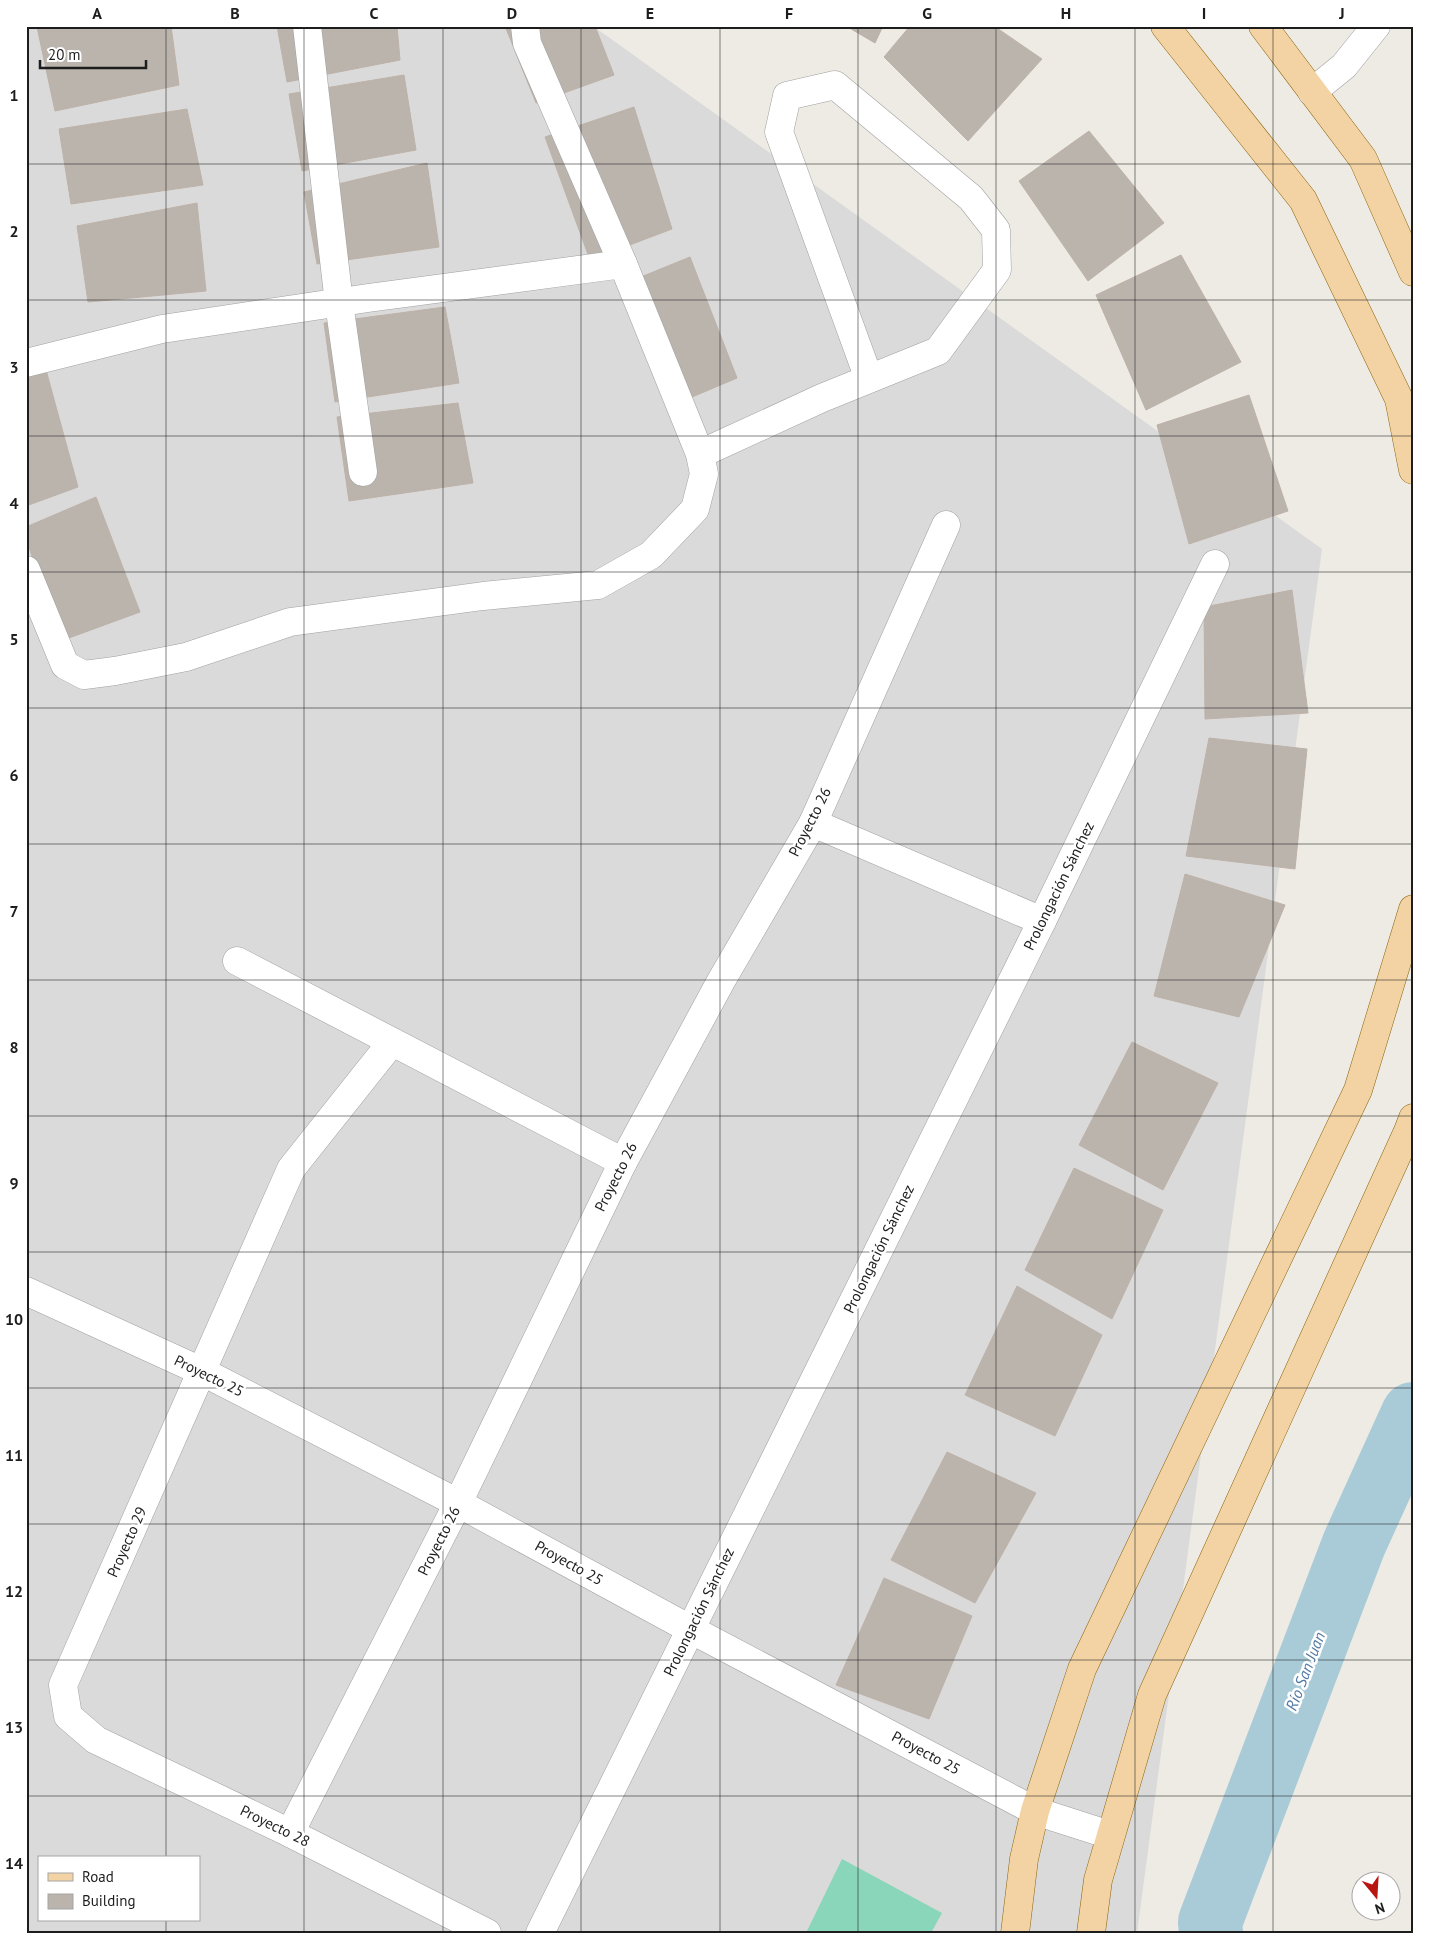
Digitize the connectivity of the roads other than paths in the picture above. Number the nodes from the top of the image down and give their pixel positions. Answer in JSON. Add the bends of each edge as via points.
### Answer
{"nodes":[{"id":1,"x":307,"y":26,"type":"edge"},
{"id":2,"x":525,"y":26,"type":"edge"},
{"id":3,"x":1165,"y":26,"type":"edge"},
{"id":4,"x":1263,"y":26,"type":"edge"},
{"id":5,"x":1376,"y":26,"type":"edge"},
{"id":6,"x":1312,"y":92,"type":"junction"},
{"id":7,"x":623,"y":264,"type":"junction"},
{"id":8,"x":1413,"y":272,"type":"edge"},
{"id":9,"x":339,"y":303,"type":"junction"},
{"id":10,"x":26,"y":363,"type":"edge"},
{"id":11,"x":869,"y":379,"type":"junction"},
{"id":12,"x":700,"y":454,"type":"junction"},
{"id":13,"x":1413,"y":470,"type":"edge"},
{"id":14,"x":363,"y":472,"type":"dead end"},
{"id":15,"x":946,"y":525,"type":"dead end"},
{"id":16,"x":1215,"y":564,"type":"dead end"},
{"id":17,"x":26,"y":570,"type":"edge"},
{"id":18,"x":813,"y":823,"type":"junction"},
{"id":19,"x":1413,"y":909,"type":"edge"},
{"id":20,"x":1042,"y":921,"type":"junction"},
{"id":21,"x":237,"y":961,"type":"dead end"},
{"id":22,"x":392,"y":1042,"type":"junction"},
{"id":23,"x":1413,"y":1118,"type":"edge"},
{"id":24,"x":623,"y":1162,"type":"junction"},
{"id":25,"x":26,"y":1291,"type":"edge"},
{"id":26,"x":203,"y":1372,"type":"junction"},
{"id":27,"x":458,"y":1503,"type":"junction"},
{"id":28,"x":690,"y":1629,"type":"junction"},
{"id":29,"x":68,"y":1716,"type":"joint"},
{"id":30,"x":1036,"y":1811,"type":"junction"},
{"id":31,"x":290,"y":1833,"type":"junction"},
{"id":32,"x":1110,"y":1835,"type":"junction"},
{"id":33,"x":486,"y":1933,"type":"edge"},
{"id":34,"x":540,"y":1933,"type":"edge"},
{"id":35,"x":1014,"y":1933,"type":"edge"},
{"id":36,"x":1091,"y":1933,"type":"edge"}],
"edges":[{"from":1,"to":9,"type":"street"},
{"from":2,"to":7,"type":"street","via":[[527,43]]},
{"from":3,"to":13,"type":"main road","via":[[1303,200],[1399,400]]},
{"from":4,"to":6,"type":"main road"},
{"from":5,"to":6,"type":"street","via":[[1344,66]]},
{"from":6,"to":8,"type":"main road","via":[[1363,159]]},
{"from":7,"to":9,"type":"street"},
{"from":7,"to":12,"type":"street"},
{"from":9,"to":10,"type":"street","via":[[162,329]]},
{"from":9,"to":14,"type":"street"},
{"from":11,"to":11,"type":"street","via":[[779,132],[787,96],[835,85],[972,198],[996,230],[997,270],[938,351]]},
{"from":11,"to":12,"type":"street"},
{"from":12,"to":17,"type":"street","via":[[704,474],[695,509],[651,554],[598,585],[483,596],[290,622],[186,657],[115,671],[84,675],[65,665]]},
{"from":15,"to":18,"type":"street","name":"Proyecto 26"},
{"from":16,"to":20,"type":"street","name":"Prolongación Sánchez"},
{"from":18,"to":20,"type":"street"},
{"from":18,"to":24,"type":"street","name":"Proyecto 26","via":[[721,981]]},
{"from":19,"to":30,"type":"main road","via":[[1358,1090],[1082,1669]]},
{"from":20,"to":28,"type":"street","name":"Prolongación Sánchez"},
{"from":21,"to":22,"type":"street"},
{"from":22,"to":24,"type":"street"},
{"from":22,"to":26,"type":"street","name":"Proyecto 29","via":[[291,1169]]},
{"from":23,"to":32,"type":"main road","via":[[1152,1694]]},
{"from":24,"to":27,"type":"street","name":"Proyecto 26"},
{"from":25,"to":26,"type":"street","name":"Proyecto 25"},
{"from":26,"to":27,"type":"street","name":"Proyecto 25"},
{"from":26,"to":29,"type":"street","name":"Proyecto 29","via":[[64,1685]]},
{"from":27,"to":28,"type":"street","name":"Proyecto 25"},
{"from":27,"to":31,"type":"street","name":"Proyecto 26"},
{"from":28,"to":30,"type":"street","name":"Proyecto 25"},
{"from":28,"to":34,"type":"street","name":"Prolongación Sánchez"},
{"from":29,"to":31,"type":"street","name":"Proyecto 28","via":[[96,1740]]},
{"from":30,"to":32,"type":"street","name":"Proyecto 25"},
{"from":30,"to":35,"type":"main road","via":[[1024,1859]]},
{"from":31,"to":33,"type":"street","name":"Proyecto 28"},
{"from":32,"to":36,"type":"main road","via":[[1098,1880]]}]}
